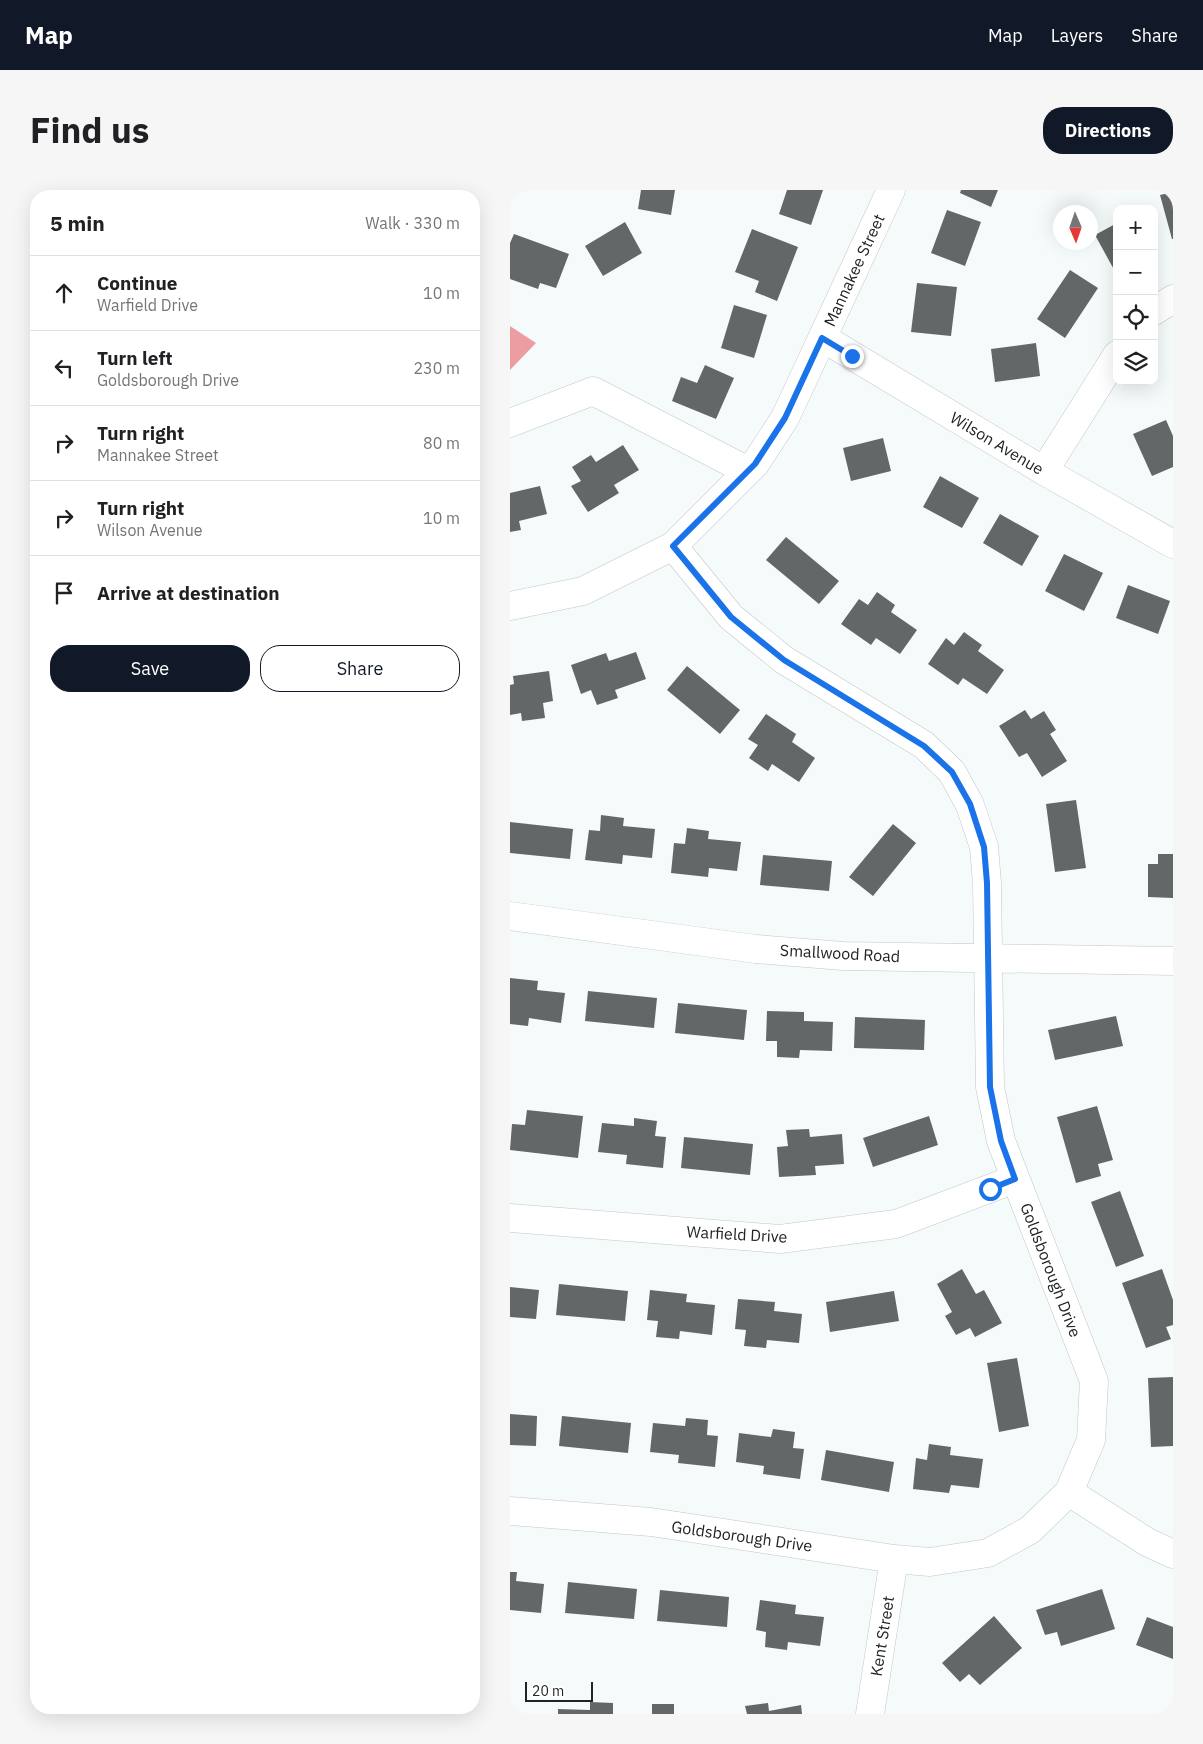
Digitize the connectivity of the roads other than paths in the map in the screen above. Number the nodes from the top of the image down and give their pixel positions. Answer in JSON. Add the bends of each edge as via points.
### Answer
{"nodes":[{"id":1,"x":890,"y":190,"type":"edge"},
{"id":2,"x":1173,"y":299,"type":"edge"},
{"id":3,"x":1158,"y":308,"type":"edge"},
{"id":4,"x":822,"y":338,"type":"junction"},
{"id":5,"x":1113,"y":361,"type":"edge"},
{"id":6,"x":510,"y":423,"type":"edge"},
{"id":7,"x":748,"y":470,"type":"junction"},
{"id":8,"x":1044,"y":472,"type":"junction"},
{"id":9,"x":1173,"y":544,"type":"edge"},
{"id":10,"x":673,"y":546,"type":"junction"},
{"id":11,"x":510,"y":606,"type":"edge"},
{"id":12,"x":510,"y":916,"type":"edge"},
{"id":13,"x":988,"y":958,"type":"junction"},
{"id":14,"x":1173,"y":961,"type":"edge"},
{"id":15,"x":1015,"y":1179,"type":"junction"},
{"id":16,"x":510,"y":1218,"type":"edge"},
{"id":17,"x":1069,"y":1492,"type":"junction"},
{"id":18,"x":510,"y":1511,"type":"edge"},
{"id":19,"x":1173,"y":1554,"type":"edge"},
{"id":20,"x":894,"y":1559,"type":"junction"},
{"id":21,"x":870,"y":1714,"type":"edge"}],
"edges":[{"from":1,"to":4,"type":"street","name":"Mannakee Street"},
{"from":2,"to":3,"type":"street"},
{"from":4,"to":7,"type":"street","name":"Mannakee Street","via":[[785,418]]},
{"from":4,"to":8,"type":"street","name":"Wilson Avenue"},
{"from":5,"to":8,"type":"street"},
{"from":6,"to":7,"type":"street","via":[[593,391]]},
{"from":7,"to":10,"type":"street","name":"Mannakee Street"},
{"from":8,"to":9,"type":"street","name":"Wilson Avenue"},
{"from":10,"to":11,"type":"street","name":"Mannakee Street","via":[[583,591]]},
{"from":10,"to":13,"type":"street","name":"Goldsborough Drive","via":[[731,617],[784,660],[924,746],[952,772],[970,804],[984,847]]},
{"from":12,"to":13,"type":"street","name":"Smallwood Road","via":[[756,949],[843,956]]},
{"from":13,"to":14,"type":"street","name":"Smallwood Road"},
{"from":13,"to":15,"type":"street","name":"Goldsborough Drive","via":[[990,1087],[1001,1141]]},
{"from":15,"to":16,"type":"street","name":"Warfield Drive","via":[[896,1224],[780,1239]]},
{"from":15,"to":17,"type":"street","name":"Goldsborough Drive","via":[[1094,1381],[1092,1440]]},
{"from":17,"to":19,"type":"street","via":[[1147,1542]]},
{"from":17,"to":20,"type":"street","name":"Goldsborough Drive","via":[[1030,1530],[988,1552],[930,1562]]},
{"from":18,"to":20,"type":"street","name":"Goldsborough Drive","via":[[651,1522]]},
{"from":20,"to":21,"type":"street","name":"Kent Street"}]}
